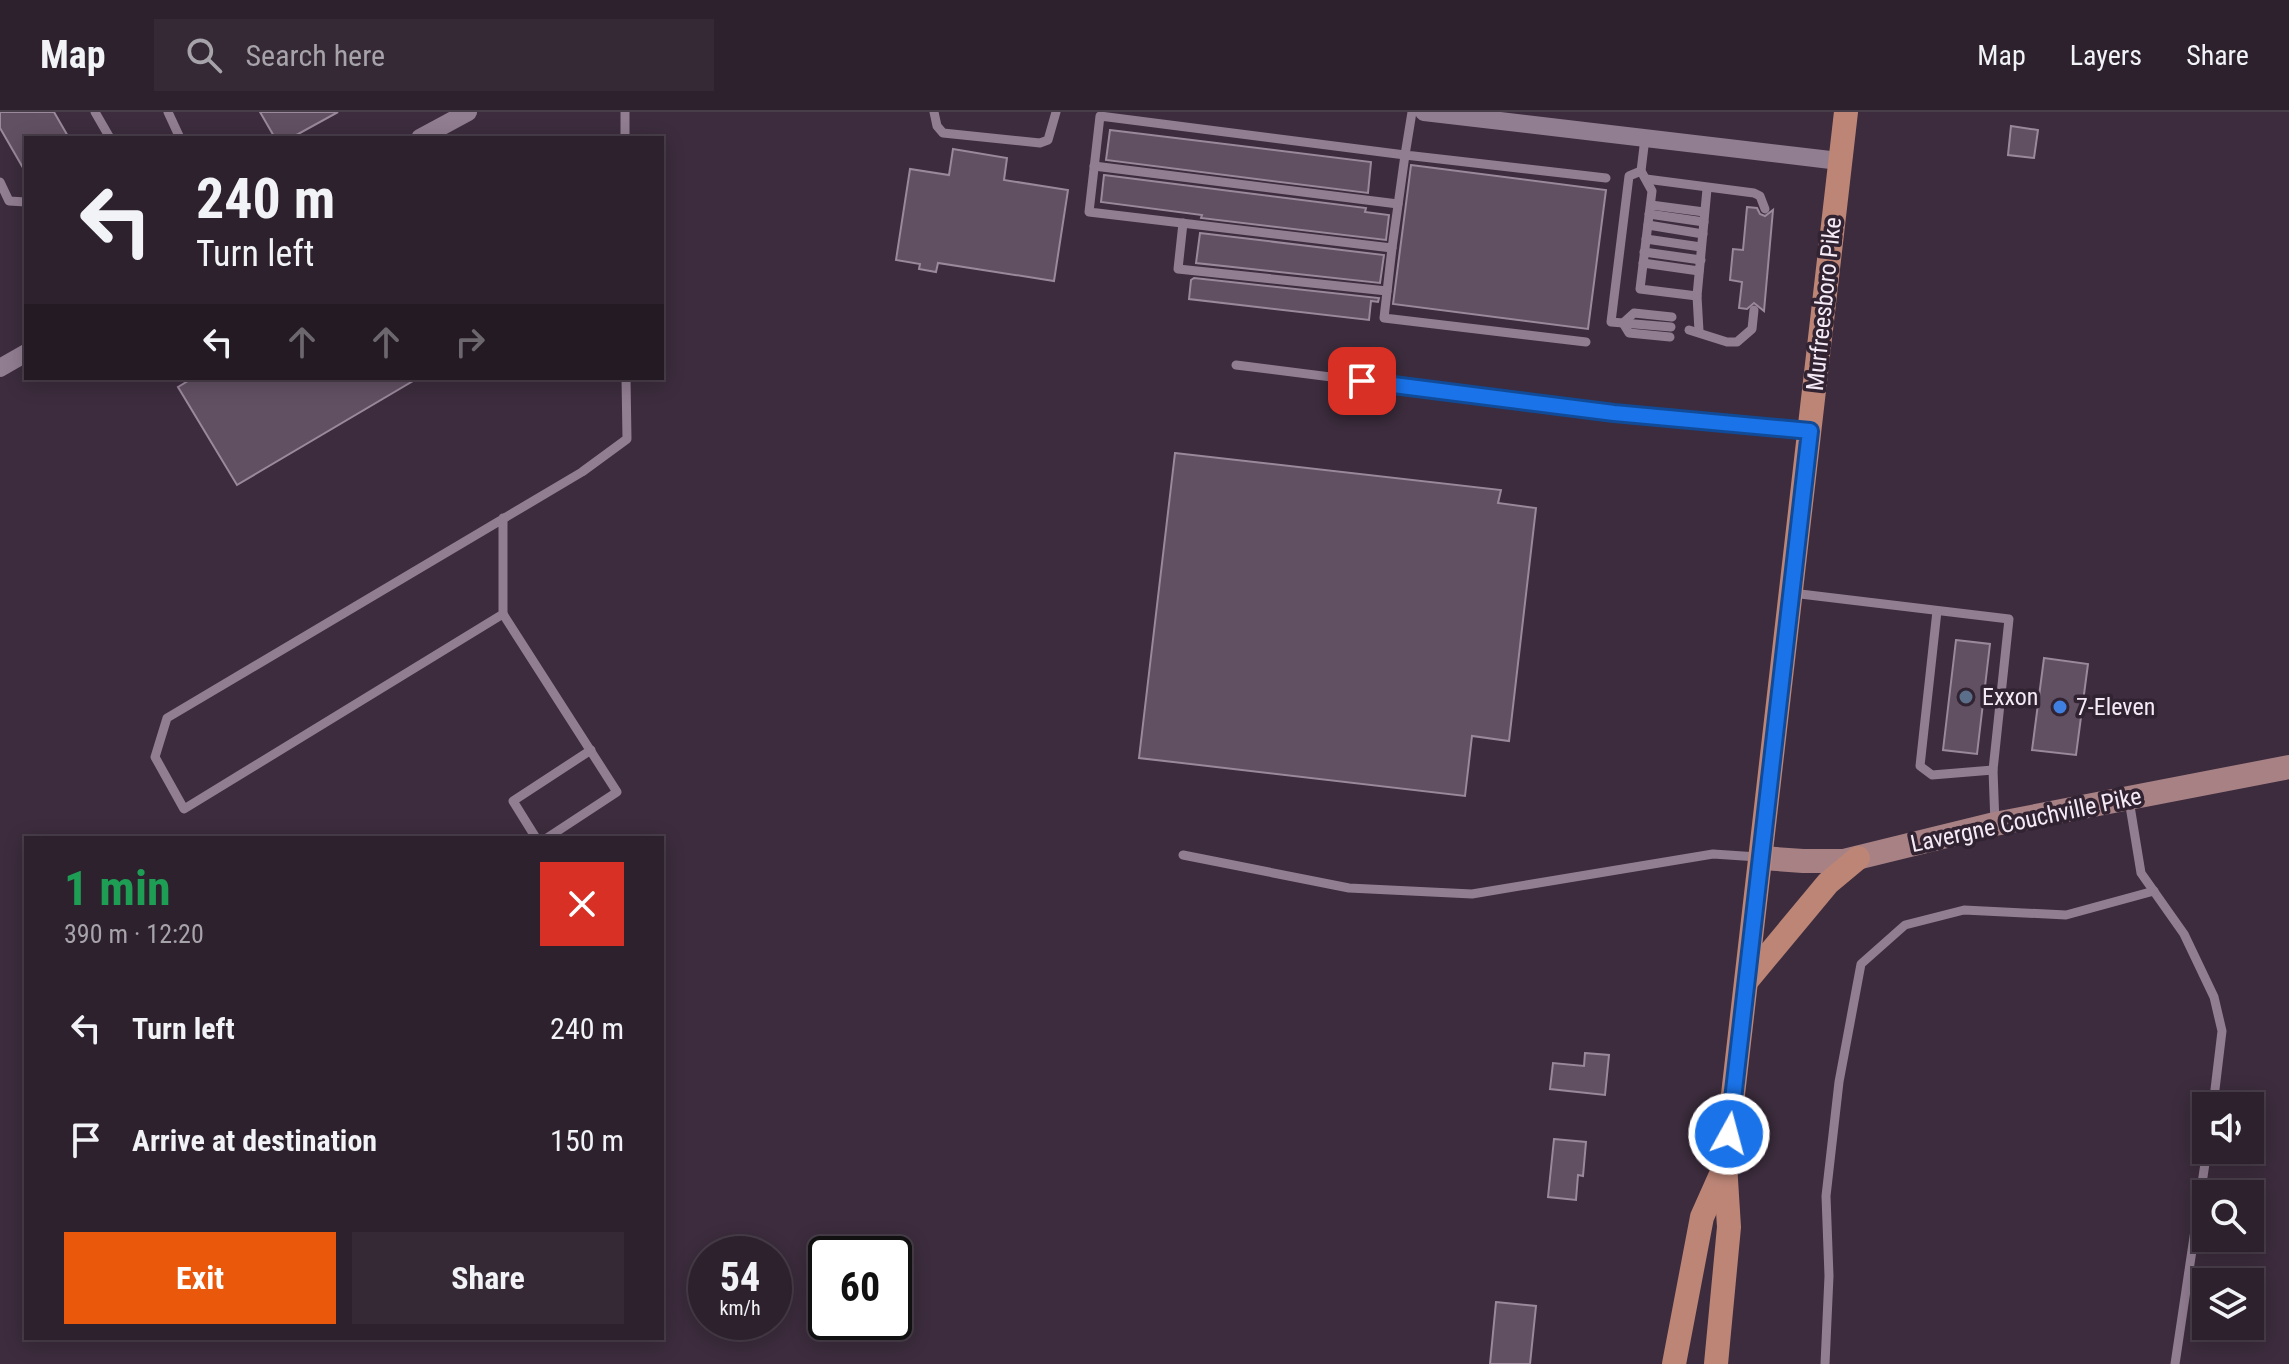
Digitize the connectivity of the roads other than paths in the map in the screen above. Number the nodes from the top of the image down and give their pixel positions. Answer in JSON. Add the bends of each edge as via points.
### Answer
{"nodes":[{"id":1,"x":95,"y":112,"type":"edge"},
{"id":2,"x":168,"y":112,"type":"edge"},
{"id":3,"x":468,"y":112,"type":"edge"},
{"id":4,"x":625,"y":112,"type":"edge"},
{"id":5,"x":934,"y":112,"type":"edge"},
{"id":6,"x":1056,"y":112,"type":"edge"},
{"id":7,"x":1412,"y":112,"type":"edge"},
{"id":8,"x":1424,"y":112,"type":"edge"},
{"id":9,"x":1846,"y":112,"type":"edge"},
{"id":10,"x":109,"y":136,"type":"edge"},
{"id":11,"x":179,"y":136,"type":"edge"},
{"id":12,"x":424,"y":136,"type":"edge"},
{"id":13,"x":625,"y":136,"type":"edge"},
{"id":14,"x":1645,"y":138,"type":"junction"},
{"id":15,"x":1405,"y":155,"type":"junction"},
{"id":16,"x":1839,"y":161,"type":"junction"},
{"id":17,"x":1094,"y":166,"type":"junction"},
{"id":18,"x":1644,"y":175,"type":"junction"},
{"id":19,"x":1606,"y":178,"type":"dead end"},
{"id":20,"x":0,"y":182,"type":"edge"},
{"id":21,"x":1707,"y":189,"type":"junction"},
{"id":22,"x":24,"y":202,"type":"edge"},
{"id":23,"x":1398,"y":204,"type":"junction"},
{"id":24,"x":1765,"y":209,"type":"dead end"},
{"id":25,"x":1649,"y":215,"type":"junction"},
{"id":26,"x":1704,"y":217,"type":"junction"},
{"id":27,"x":1183,"y":223,"type":"junction"},
{"id":28,"x":1703,"y":234,"type":"junction"},
{"id":29,"x":1646,"y":239,"type":"junction"},
{"id":30,"x":1701,"y":247,"type":"junction"},
{"id":31,"x":1392,"y":248,"type":"junction"},
{"id":32,"x":1644,"y":252,"type":"junction"},
{"id":33,"x":1643,"y":263,"type":"junction"},
{"id":34,"x":1700,"y":265,"type":"junction"},
{"id":35,"x":1387,"y":291,"type":"junction"},
{"id":36,"x":1697,"y":296,"type":"junction"},
{"id":37,"x":1754,"y":310,"type":"dead end"},
{"id":38,"x":1623,"y":323,"type":"junction"},
{"id":39,"x":1586,"y":342,"type":"dead end"},
{"id":40,"x":24,"y":354,"type":"edge"},
{"id":41,"x":1236,"y":365,"type":"dead end"},
{"id":42,"x":0,"y":368,"type":"edge"},
{"id":43,"x":626,"y":380,"type":"edge"},
{"id":44,"x":1810,"y":431,"type":"junction"},
{"id":45,"x":503,"y":518,"type":"junction"},
{"id":46,"x":1792,"y":593,"type":"junction"},
{"id":47,"x":1937,"y":611,"type":"junction"},
{"id":48,"x":503,"y":614,"type":"junction"},
{"id":49,"x":591,"y":750,"type":"junction"},
{"id":50,"x":2289,"y":767,"type":"edge"},
{"id":51,"x":1993,"y":770,"type":"junction"},
{"id":52,"x":2128,"y":798,"type":"junction"},
{"id":53,"x":1995,"y":824,"type":"junction"},
{"id":54,"x":535,"y":836,"type":"edge"},
{"id":55,"x":550,"y":836,"type":"edge"},
{"id":56,"x":1183,"y":855,"type":"dead end"},
{"id":57,"x":1762,"y":858,"type":"junction"},
{"id":58,"x":1858,"y":858,"type":"junction"},
{"id":59,"x":2154,"y":891,"type":"junction"},
{"id":60,"x":1747,"y":980,"type":"junction"},
{"id":61,"x":2215,"y":1092,"type":"edge"},
{"id":62,"x":1725,"y":1164,"type":"junction"},
{"id":63,"x":2205,"y":1164,"type":"edge"},
{"id":64,"x":1674,"y":1364,"type":"edge"},
{"id":65,"x":1716,"y":1364,"type":"edge"},
{"id":66,"x":1825,"y":1364,"type":"edge"},
{"id":67,"x":2175,"y":1364,"type":"edge"}],
"edges":[{"from":1,"to":10,"type":"lane"},
{"from":2,"to":11,"type":"lane"},
{"from":3,"to":12,"type":"street"},
{"from":4,"to":13,"type":"lane"},
{"from":5,"to":6,"type":"lane","via":[[943,133],[1040,143],[1048,140]]},
{"from":7,"to":15,"type":"lane"},
{"from":8,"to":14,"type":"street"},
{"from":9,"to":16,"type":"main road","name":"Murfreesboro Pike"},
{"from":14,"to":16,"type":"street"},
{"from":14,"to":18,"type":"lane"},
{"from":15,"to":17,"type":"lane","via":[[1100,116]]},
{"from":15,"to":19,"type":"lane"},
{"from":15,"to":23,"type":"lane"},
{"from":16,"to":44,"type":"main road","name":"Murfreesboro Pike"},
{"from":17,"to":23,"type":"lane"},
{"from":17,"to":27,"type":"lane","via":[[1089,212]]},
{"from":18,"to":21,"type":"lane"},
{"from":18,"to":25,"type":"lane","via":[[1652,191]]},
{"from":18,"to":38,"type":"lane","via":[[1629,176],[1622,223],[1611,322]]},
{"from":20,"to":22,"type":"lane","via":[[9,201]]},
{"from":21,"to":24,"type":"lane","via":[[1754,193]]},
{"from":21,"to":26,"type":"lane"},
{"from":23,"to":31,"type":"lane"},
{"from":25,"to":26,"type":"lane"},
{"from":25,"to":28,"type":"lane"},
{"from":25,"to":29,"type":"lane"},
{"from":26,"to":28,"type":"lane"},
{"from":27,"to":31,"type":"lane"},
{"from":27,"to":35,"type":"lane","via":[[1178,269]]},
{"from":28,"to":30,"type":"lane"},
{"from":29,"to":30,"type":"lane"},
{"from":29,"to":32,"type":"lane"},
{"from":30,"to":34,"type":"lane"},
{"from":31,"to":35,"type":"lane"},
{"from":32,"to":33,"type":"lane"},
{"from":32,"to":34,"type":"lane"},
{"from":33,"to":34,"type":"lane"},
{"from":33,"to":36,"type":"lane","via":[[1640,289]]},
{"from":34,"to":36,"type":"lane"},
{"from":35,"to":39,"type":"lane","via":[[1384,318]]},
{"from":36,"to":37,"type":"lane","via":[[1691,330],[1727,342],[1737,342],[1752,329]]},
{"from":38,"to":38,"type":"lane","via":[[1634,313],[1671,327],[1629,333]]},
{"from":40,"to":42,"type":"street"},
{"from":41,"to":44,"type":"lane","via":[[1614,413]]},
{"from":43,"to":45,"type":"lane","via":[[627,439]]},
{"from":44,"to":46,"type":"main road","name":"Murfreesboro Pike"},
{"from":45,"to":48,"type":"lane"},
{"from":45,"to":48,"type":"lane","via":[[167,718],[155,757],[184,809]]},
{"from":46,"to":47,"type":"lane"},
{"from":46,"to":57,"type":"main road","name":"Murfreesboro Pike"},
{"from":47,"to":51,"type":"lane","via":[[2009,619]]},
{"from":47,"to":51,"type":"lane","via":[[1920,766],[1932,775]]},
{"from":48,"to":49,"type":"lane"},
{"from":49,"to":54,"type":"lane","via":[[513,801]]},
{"from":49,"to":55,"type":"lane","via":[[617,792]]},
{"from":50,"to":52,"type":"street","name":"Lavergne Couchville Pike"},
{"from":51,"to":53,"type":"lane"},
{"from":52,"to":53,"type":"street","name":"Lavergne Couchville Pike"},
{"from":52,"to":59,"type":"lane","via":[[2141,873]]},
{"from":53,"to":58,"type":"street","name":"Lavergne Couchville Pike"},
{"from":56,"to":57,"type":"lane","via":[[1349,888],[1472,894],[1713,854]]},
{"from":57,"to":58,"type":"street","name":"Lavergne Couchville Pike"},
{"from":57,"to":60,"type":"main road","name":"Murfreesboro Pike"},
{"from":58,"to":60,"type":"main road","via":[[1828,883]]},
{"from":59,"to":61,"type":"lane","via":[[2184,934],[2214,997],[2222,1031]]},
{"from":59,"to":66,"type":"lane","via":[[2066,915],[1964,910],[1905,925],[1861,964],[1839,1082],[1826,1196]]},
{"from":60,"to":62,"type":"main road","name":"Murfreesboro Pike"},
{"from":62,"to":64,"type":"main road","name":"Murfreesboro Pike","via":[[1702,1217]]},
{"from":62,"to":65,"type":"main road","name":"Murfreesboro Pike","via":[[1729,1227]]},
{"from":63,"to":67,"type":"lane"}]}
